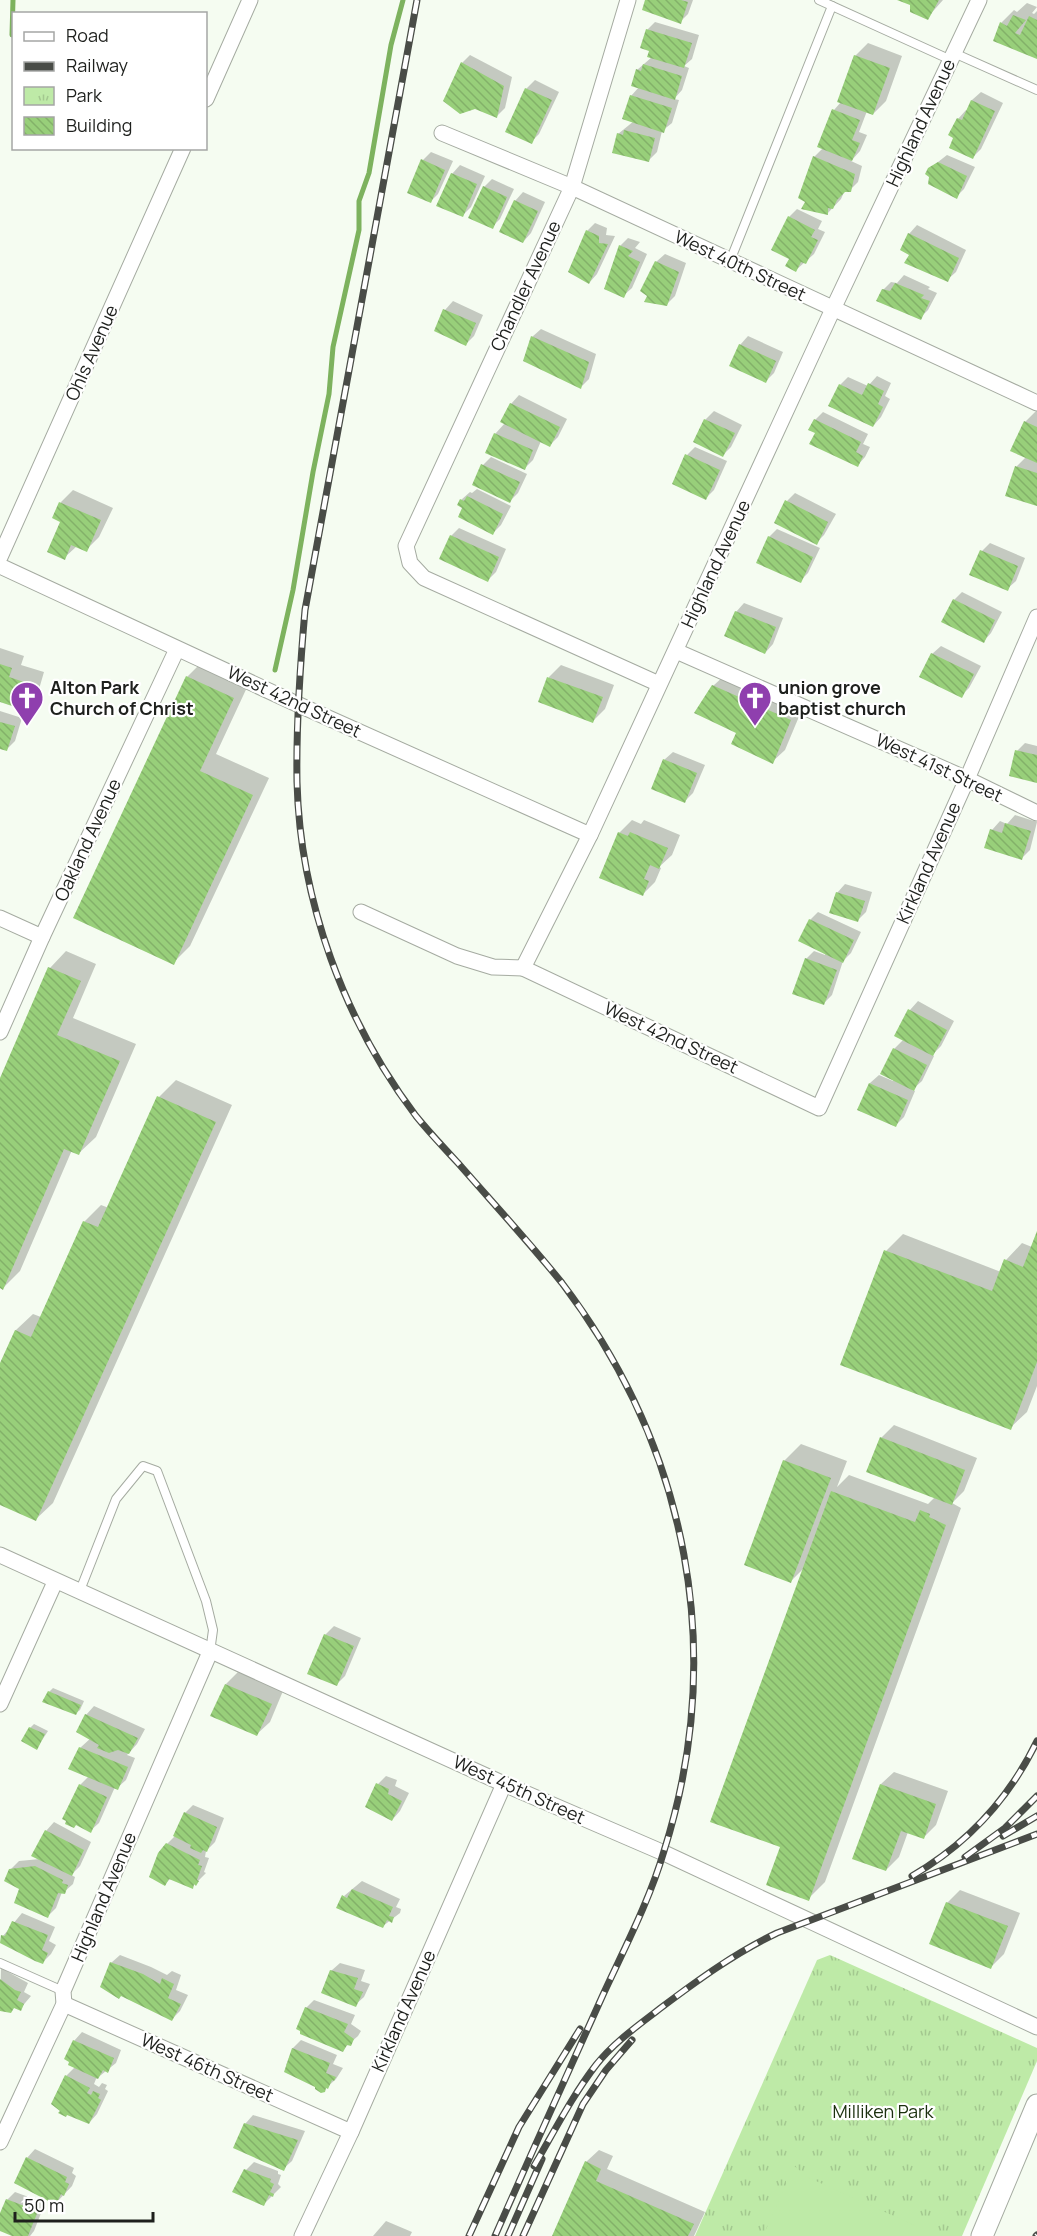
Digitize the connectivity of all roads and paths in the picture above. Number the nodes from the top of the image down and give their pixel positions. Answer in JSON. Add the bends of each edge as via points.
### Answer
{"nodes":[{"id":1,"x":250,"y":0,"type":"edge"},
{"id":2,"x":628,"y":0,"type":"edge"},
{"id":3,"x":819,"y":0,"type":"edge"},
{"id":4,"x":980,"y":0,"type":"edge"},
{"id":5,"x":832,"y":6,"type":"junction"},
{"id":6,"x":953,"y":57,"type":"junction"},
{"id":7,"x":1037,"y":90,"type":"edge"},
{"id":8,"x":207,"y":97,"type":"edge"},
{"id":9,"x":442,"y":133,"type":"dead end"},
{"id":10,"x":182,"y":150,"type":"edge"},
{"id":11,"x":572,"y":187,"type":"junction"},
{"id":12,"x":730,"y":261,"type":"junction"},
{"id":13,"x":833,"y":309,"type":"junction"},
{"id":14,"x":1037,"y":403,"type":"edge"},
{"id":15,"x":0,"y":557,"type":"edge"},
{"id":16,"x":0,"y":566,"type":"edge"},
{"id":17,"x":1037,"y":618,"type":"edge"},
{"id":18,"x":177,"y":649,"type":"junction"},
{"id":19,"x":676,"y":651,"type":"junction"},
{"id":20,"x":659,"y":684,"type":"junction"},
{"id":21,"x":967,"y":779,"type":"junction"},
{"id":22,"x":1037,"y":813,"type":"edge"},
{"id":23,"x":590,"y":835,"type":"junction"},
{"id":24,"x":361,"y":912,"type":"dead end"},
{"id":25,"x":0,"y":918,"type":"edge"},
{"id":26,"x":42,"y":937,"type":"junction"},
{"id":27,"x":523,"y":969,"type":"junction"},
{"id":28,"x":0,"y":1032,"type":"edge"},
{"id":29,"x":819,"y":1107,"type":"joint"},
{"id":30,"x":0,"y":1555,"type":"edge"},
{"id":31,"x":56,"y":1582,"type":"junction"},
{"id":32,"x":79,"y":1593,"type":"junction"},
{"id":33,"x":210,"y":1652,"type":"junction"},
{"id":34,"x":0,"y":1704,"type":"edge"},
{"id":35,"x":504,"y":1784,"type":"junction"},
{"id":36,"x":0,"y":1964,"type":"edge"},
{"id":37,"x":63,"y":1997,"type":"junction"},
{"id":38,"x":1037,"y":2027,"type":"edge"},
{"id":39,"x":1037,"y":2105,"type":"edge"},
{"id":40,"x":351,"y":2132,"type":"junction"},
{"id":41,"x":0,"y":2142,"type":"edge"},
{"id":42,"x":302,"y":2236,"type":"edge"},
{"id":43,"x":982,"y":2236,"type":"edge"}],
"edges":[{"from":1,"to":8,"type":"street"},
{"from":2,"to":11,"type":"street","name":"Chandler Avenue"},
{"from":3,"to":5,"type":"lane"},
{"from":4,"to":6,"type":"street","name":"Highland Avenue"},
{"from":5,"to":6,"type":"lane"},
{"from":5,"to":12,"type":"lane"},
{"from":6,"to":7,"type":"lane"},
{"from":6,"to":13,"type":"street","name":"Highland Avenue"},
{"from":9,"to":11,"type":"street","name":"West 40th Street"},
{"from":10,"to":15,"type":"street","name":"Ohls Avenue"},
{"from":11,"to":12,"type":"street","name":"West 40th Street"},
{"from":11,"to":20,"type":"street","name":"Chandler Avenue","via":[[406,546],[410,563],[424,578]]},
{"from":12,"to":13,"type":"street","name":"West 40th Street"},
{"from":13,"to":14,"type":"street","name":"West 40th Street"},
{"from":13,"to":19,"type":"street","name":"Highland Avenue"},
{"from":16,"to":18,"type":"street","name":"West 42nd Street"},
{"from":17,"to":21,"type":"street","name":"Kirkland Avenue"},
{"from":18,"to":23,"type":"street","name":"West 42nd Street"},
{"from":18,"to":26,"type":"street","name":"Oakland Avenue"},
{"from":19,"to":20,"type":"street","name":"Highland Avenue"},
{"from":19,"to":21,"type":"street","name":"West 41st Street"},
{"from":20,"to":23,"type":"street","name":"Highland Avenue"},
{"from":21,"to":22,"type":"street","name":"West 41st Street"},
{"from":21,"to":29,"type":"street","name":"Kirkland Avenue"},
{"from":23,"to":27,"type":"street","name":"Highland Avenue"},
{"from":24,"to":27,"type":"street","via":[[457,956],[493,967]]},
{"from":25,"to":26,"type":"street"},
{"from":26,"to":28,"type":"street","name":"Oakland Avenue"},
{"from":27,"to":29,"type":"street","name":"West 42nd Street"},
{"from":30,"to":31,"type":"street","name":"West 45th Street"},
{"from":31,"to":32,"type":"street","name":"West 45th Street"},
{"from":31,"to":34,"type":"street"},
{"from":32,"to":33,"type":"street","name":"West 45th Street"},
{"from":32,"to":33,"type":"lane","via":[[116,1499],[143,1467],[157,1471],[206,1601],[213,1630]]},
{"from":33,"to":35,"type":"street","name":"West 45th Street"},
{"from":33,"to":37,"type":"street","name":"Highland Avenue"},
{"from":35,"to":38,"type":"street","name":"West 45th Street","via":[[664,1853]]},
{"from":35,"to":40,"type":"street","name":"Kirkland Avenue"},
{"from":36,"to":37,"type":"lane","name":"West 46th Street"},
{"from":37,"to":40,"type":"street","name":"West 46th Street"},
{"from":37,"to":41,"type":"street","name":"Highland Avenue"},
{"from":39,"to":43,"type":"street"},
{"from":40,"to":42,"type":"street","name":"Kirkland Avenue"}]}
